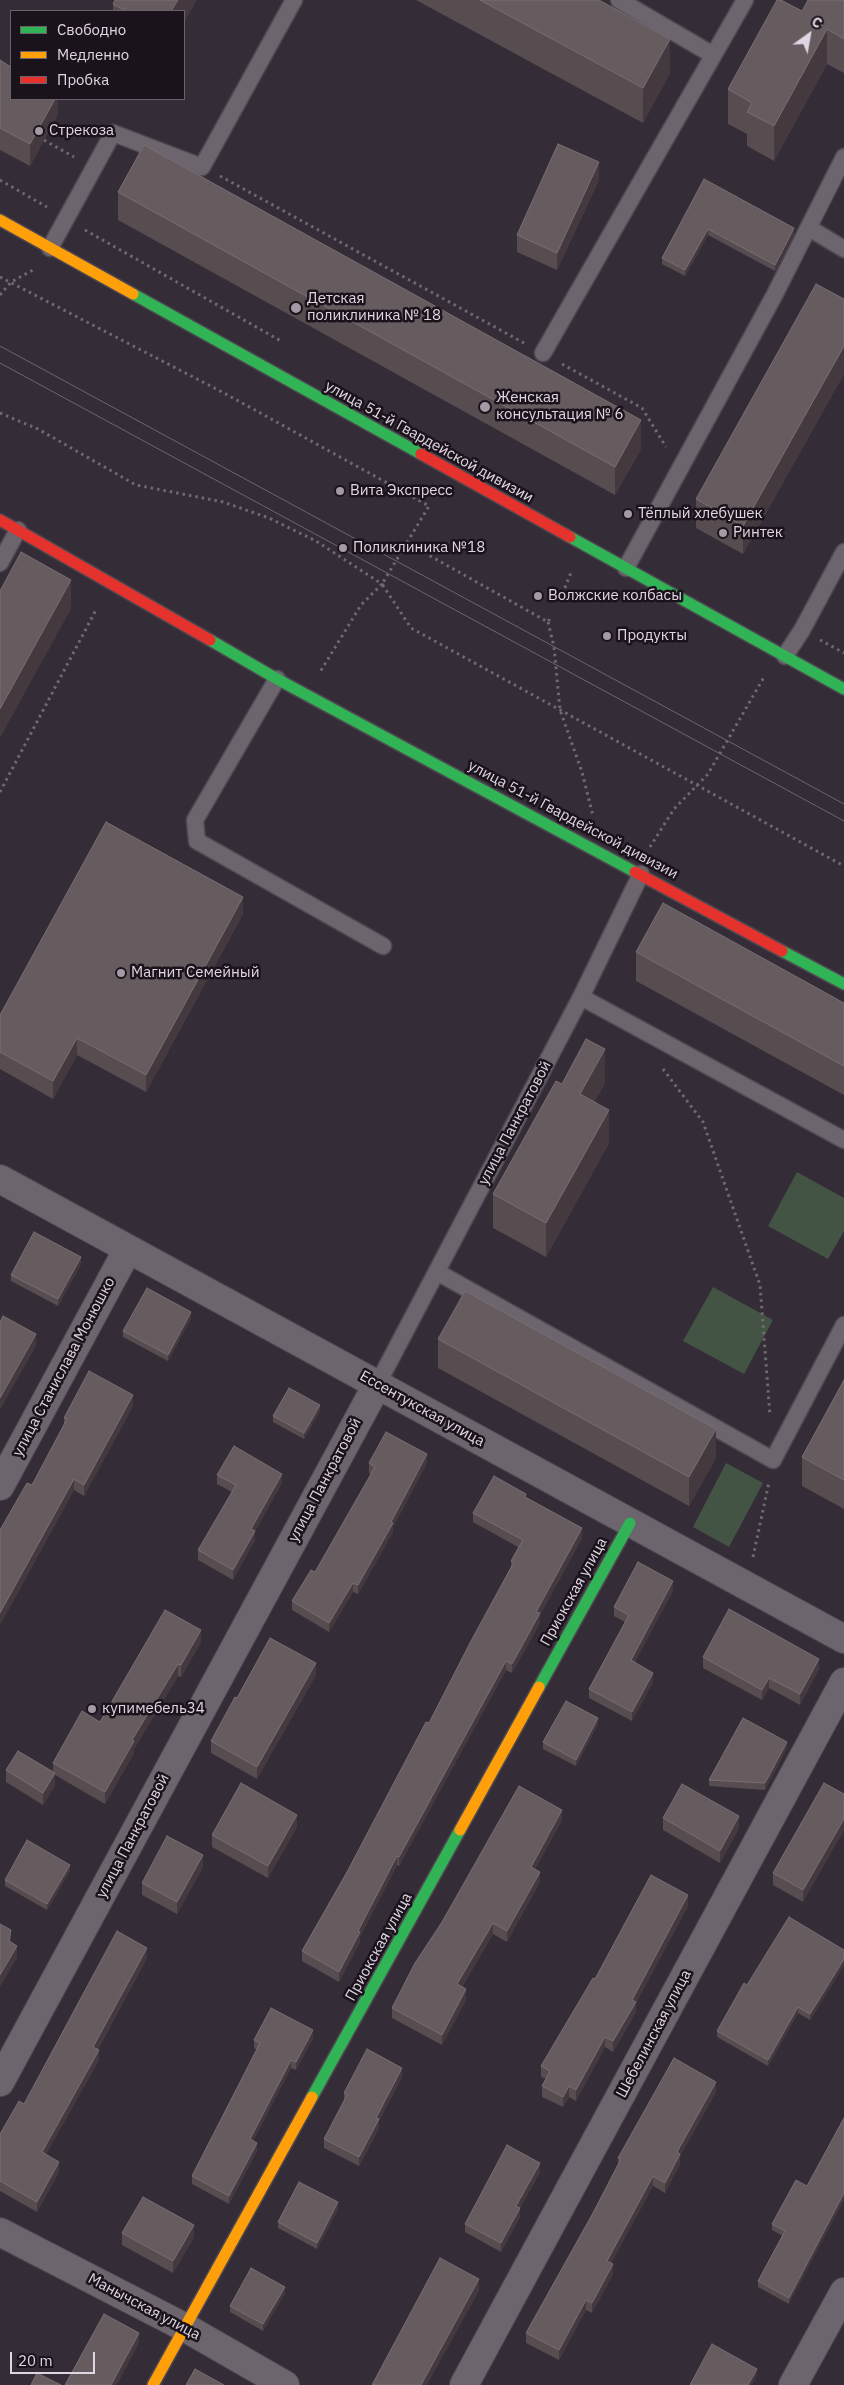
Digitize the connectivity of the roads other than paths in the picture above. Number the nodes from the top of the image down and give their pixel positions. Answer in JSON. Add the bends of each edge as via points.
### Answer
{"nodes":[{"id":1,"x":294,"y":0,"type":"edge"},
{"id":2,"x":619,"y":0,"type":"edge"},
{"id":3,"x":744,"y":0,"type":"edge"},
{"id":4,"x":713,"y":55,"type":"junction"},
{"id":5,"x":844,"y":157,"type":"edge"},
{"id":6,"x":0,"y":220,"type":"edge"},
{"id":7,"x":809,"y":228,"type":"junction"},
{"id":8,"x":50,"y":248,"type":"junction"},
{"id":9,"x":844,"y":249,"type":"edge"},
{"id":10,"x":543,"y":354,"type":"road end"},
{"id":11,"x":0,"y":520,"type":"edge"},
{"id":12,"x":18,"y":530,"type":"junction"},
{"id":13,"x":844,"y":552,"type":"edge"},
{"id":14,"x":0,"y":563,"type":"edge"},
{"id":15,"x":626,"y":568,"type":"junction"},
{"id":16,"x":781,"y":654,"type":"junction"},
{"id":17,"x":276,"y":679,"type":"junction"},
{"id":18,"x":844,"y":689,"type":"edge"},
{"id":19,"x":638,"y":872,"type":"junction"},
{"id":20,"x":383,"y":946,"type":"dead end"},
{"id":21,"x":844,"y":984,"type":"edge"},
{"id":22,"x":581,"y":997,"type":"junction"},
{"id":23,"x":844,"y":1140,"type":"edge"},
{"id":24,"x":0,"y":1180,"type":"edge"},
{"id":25,"x":128,"y":1249,"type":"junction"},
{"id":26,"x":437,"y":1272,"type":"junction"},
{"id":27,"x":844,"y":1325,"type":"edge"},
{"id":28,"x":377,"y":1385,"type":"junction"},
{"id":29,"x":0,"y":1486,"type":"edge"},
{"id":30,"x":630,"y":1523,"type":"junction"},
{"id":31,"x":844,"y":1639,"type":"edge"},
{"id":32,"x":844,"y":1682,"type":"edge"},
{"id":33,"x":0,"y":2082,"type":"edge"},
{"id":34,"x":0,"y":2232,"type":"edge"},
{"id":35,"x":844,"y":2292,"type":"edge"},
{"id":36,"x":186,"y":2328,"type":"junction"},
{"id":37,"x":153,"y":2385,"type":"edge"},
{"id":38,"x":286,"y":2385,"type":"edge"},
{"id":39,"x":464,"y":2385,"type":"edge"},
{"id":40,"x":793,"y":2385,"type":"edge"}],
"edges":[{"from":1,"to":8,"type":"lane","via":[[202,166],[113,133]]},
{"from":2,"to":4,"type":"lane"},
{"from":3,"to":4,"type":"lane"},
{"from":4,"to":10,"type":"lane"},
{"from":5,"to":7,"type":"lane"},
{"from":6,"to":8,"type":"main road","name":"улица 51-й Гвардейской дивизии"},
{"from":7,"to":9,"type":"lane"},
{"from":7,"to":15,"type":"lane"},
{"from":8,"to":15,"type":"main road","name":"улица 51-й Гвардейской дивизии"},
{"from":11,"to":12,"type":"main road","name":"улица 51-й Гвардейской дивизии"},
{"from":12,"to":14,"type":"lane"},
{"from":12,"to":17,"type":"main road","name":"улица 51-й Гвардейской дивизии"},
{"from":13,"to":16,"type":"lane","via":[[802,630]]},
{"from":15,"to":16,"type":"main road","name":"улица 51-й Гвардейской дивизии"},
{"from":16,"to":18,"type":"main road","name":"улица 51-й Гвардейской дивизии"},
{"from":17,"to":19,"type":"main road","name":"улица 51-й Гвардейской дивизии"},
{"from":17,"to":20,"type":"lane","via":[[195,820],[197,841]]},
{"from":19,"to":21,"type":"main road","name":"улица 51-й Гвардейской дивизии"},
{"from":19,"to":22,"type":"lane","name":"улица Панкратовой"},
{"from":22,"to":23,"type":"lane"},
{"from":22,"to":26,"type":"lane","name":"улица Панкратовой"},
{"from":24,"to":25,"type":"street","name":"Ессентукская улица"},
{"from":25,"to":28,"type":"street","name":"Ессентукская улица"},
{"from":25,"to":29,"type":"street","name":"улица Станислава Монюшко"},
{"from":26,"to":27,"type":"lane","via":[[773,1460]]},
{"from":26,"to":28,"type":"lane","name":"улица Панкратовой"},
{"from":28,"to":30,"type":"street","name":"Ессентукская улица"},
{"from":28,"to":33,"type":"street","name":"улица Панкратовой"},
{"from":30,"to":31,"type":"street","name":"Ессентукская улица"},
{"from":30,"to":36,"type":"main road","name":"Приокская улица"},
{"from":32,"to":39,"type":"street","name":"Шебелинская улица"},
{"from":34,"to":36,"type":"street","name":"Манычская улица"},
{"from":35,"to":40,"type":"street"},
{"from":36,"to":37,"type":"main road","name":"Приокская улица"},
{"from":36,"to":38,"type":"street","name":"Манычская улица"}]}
